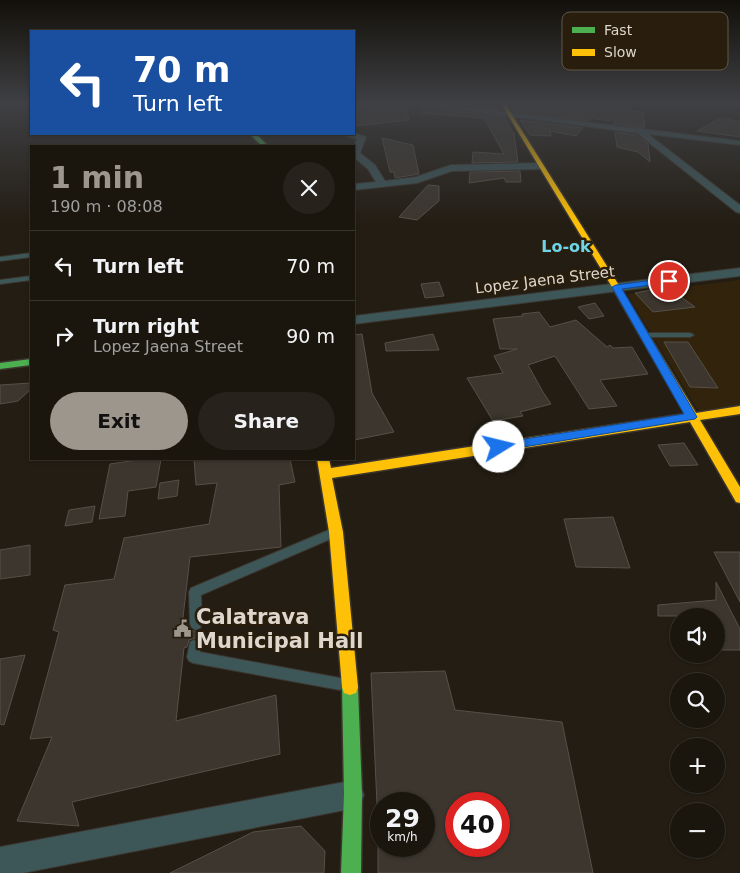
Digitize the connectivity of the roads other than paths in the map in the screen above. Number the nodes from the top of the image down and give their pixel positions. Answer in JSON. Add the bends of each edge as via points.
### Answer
{"nodes":[{"id":1,"x":525,"y":143,"type":"edge"},
{"id":2,"x":653,"y":143,"type":"edge"},
{"id":3,"x":356,"y":157,"type":"edge"},
{"id":4,"x":540,"y":166,"type":"junction"},
{"id":5,"x":382,"y":184,"type":"junction"},
{"id":6,"x":355,"y":187,"type":"edge"},
{"id":7,"x":740,"y":210,"type":"edge"},
{"id":8,"x":30,"y":255,"type":"edge"},
{"id":9,"x":0,"y":259,"type":"edge"},
{"id":10,"x":740,"y":272,"type":"edge"},
{"id":11,"x":30,"y":278,"type":"edge"},
{"id":12,"x":0,"y":282,"type":"edge"},
{"id":13,"x":616,"y":287,"type":"junction"},
{"id":14,"x":355,"y":320,"type":"edge"},
{"id":15,"x":644,"y":335,"type":"junction"},
{"id":16,"x":690,"y":335,"type":"dead end"},
{"id":17,"x":30,"y":362,"type":"edge"},
{"id":18,"x":0,"y":366,"type":"edge"},
{"id":19,"x":740,"y":410,"type":"edge"},
{"id":20,"x":691,"y":417,"type":"junction"},
{"id":21,"x":324,"y":460,"type":"edge"},
{"id":22,"x":326,"y":474,"type":"junction"},
{"id":23,"x":740,"y":498,"type":"edge"},
{"id":24,"x":336,"y":532,"type":"junction"},
{"id":25,"x":196,"y":624,"type":"dead end"},
{"id":26,"x":194,"y":646,"type":"dead end"},
{"id":27,"x":350,"y":686,"type":"junction"},
{"id":28,"x":353,"y":794,"type":"junction"},
{"id":29,"x":0,"y":862,"type":"edge"},
{"id":30,"x":351,"y":873,"type":"edge"}],
"edges":[{"from":1,"to":4,"type":"main road"},
{"from":2,"to":7,"type":"street"},
{"from":3,"to":5,"type":"street","via":[[372,166]]},
{"from":4,"to":5,"type":"street","via":[[450,168],[417,180]]},
{"from":4,"to":13,"type":"main road"},
{"from":5,"to":6,"type":"street"},
{"from":8,"to":9,"type":"lane"},
{"from":10,"to":13,"type":"street","name":"Lopez Jaena Street"},
{"from":11,"to":12,"type":"lane"},
{"from":13,"to":14,"type":"street","name":"Lopez Jaena Street"},
{"from":13,"to":15,"type":"main road"},
{"from":15,"to":16,"type":"lane"},
{"from":15,"to":20,"type":"main road"},
{"from":17,"to":18,"type":"main road"},
{"from":19,"to":20,"type":"main road"},
{"from":20,"to":22,"type":"main road"},
{"from":20,"to":23,"type":"main road"},
{"from":21,"to":22,"type":"main road"},
{"from":22,"to":24,"type":"main road"},
{"from":24,"to":25,"type":"lane","via":[[195,592]]},
{"from":24,"to":27,"type":"main road"},
{"from":26,"to":27,"type":"lane","via":[[193,657]]},
{"from":27,"to":28,"type":"main road"},
{"from":28,"to":29,"type":"street"},
{"from":28,"to":30,"type":"main road"}]}
